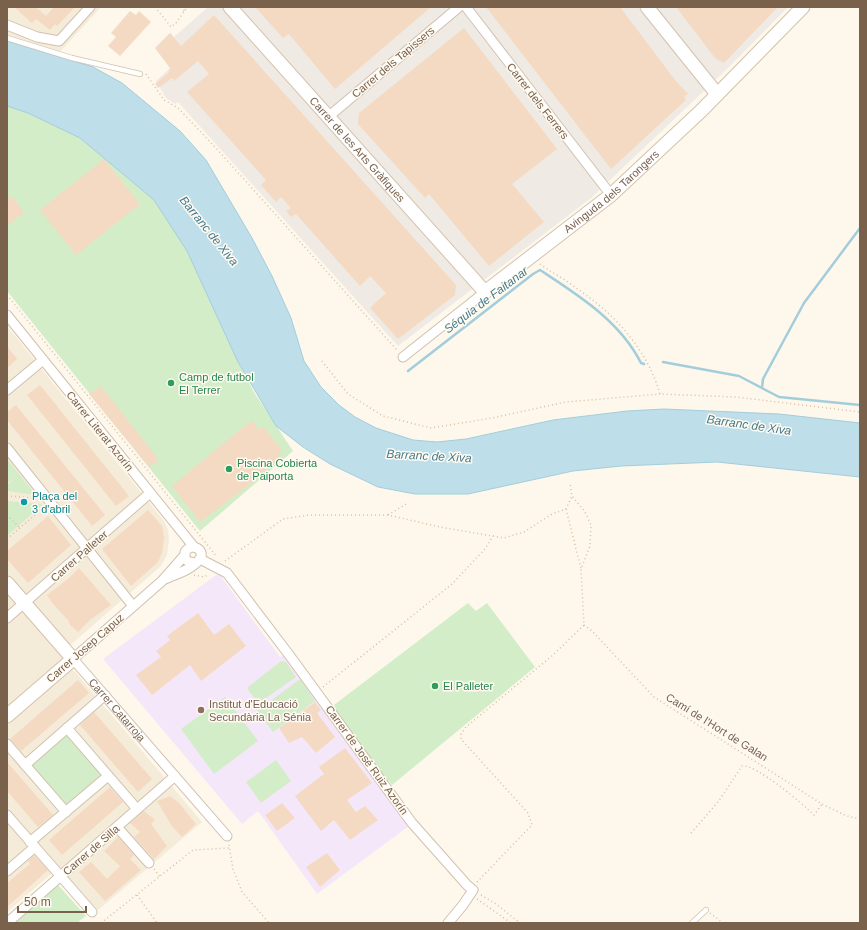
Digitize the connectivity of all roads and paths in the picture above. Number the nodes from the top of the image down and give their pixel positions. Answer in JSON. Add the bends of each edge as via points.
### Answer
{"nodes":[{"id":1,"x":90,"y":7,"type":"edge"},
{"id":2,"x":155,"y":7,"type":"edge"},
{"id":3,"x":181,"y":7,"type":"edge"},
{"id":4,"x":187,"y":7,"type":"edge"},
{"id":5,"x":230,"y":7,"type":"edge"},
{"id":6,"x":459,"y":7,"type":"edge"},
{"id":7,"x":466,"y":7,"type":"edge"},
{"id":8,"x":648,"y":7,"type":"edge"},
{"id":9,"x":803,"y":7,"type":"edge"},
{"id":10,"x":184,"y":11,"type":"junction"},
{"id":11,"x":7,"y":25,"type":"edge"},
{"id":12,"x":7,"y":38,"type":"edge"},
{"id":13,"x":140,"y":74,"type":"joint"},
{"id":14,"x":717,"y":94,"type":"junction"},
{"id":15,"x":328,"y":117,"type":"junction"},
{"id":16,"x":611,"y":195,"type":"junction"},
{"id":17,"x":532,"y":256,"type":"junction"},
{"id":18,"x":486,"y":292,"type":"junction"},
{"id":19,"x":7,"y":295,"type":"edge"},
{"id":20,"x":7,"y":315,"type":"edge"},
{"id":21,"x":402,"y":357,"type":"joint"},
{"id":22,"x":43,"y":360,"type":"junction"},
{"id":23,"x":322,"y":361,"type":"dead end"},
{"id":24,"x":7,"y":390,"type":"edge"},
{"id":25,"x":660,"y":394,"type":"junction"},
{"id":26,"x":860,"y":412,"type":"edge"},
{"id":27,"x":7,"y":448,"type":"edge"},
{"id":28,"x":570,"y":483,"type":"dead end"},
{"id":29,"x":150,"y":493,"type":"junction"},
{"id":30,"x":7,"y":496,"type":"edge"},
{"id":31,"x":572,"y":496,"type":"junction"},
{"id":32,"x":40,"y":498,"type":"dead end"},
{"id":33,"x":406,"y":504,"type":"dead end"},
{"id":34,"x":46,"y":506,"type":"dead end"},
{"id":35,"x":566,"y":509,"type":"junction"},
{"id":36,"x":7,"y":515,"type":"edge"},
{"id":37,"x":388,"y":515,"type":"junction"},
{"id":38,"x":20,"y":528,"type":"junction"},
{"id":39,"x":196,"y":530,"type":"dead end"},
{"id":40,"x":493,"y":536,"type":"junction"},
{"id":41,"x":7,"y":540,"type":"edge"},
{"id":42,"x":194,"y":547,"type":"junction"},
{"id":43,"x":87,"y":549,"type":"junction"},
{"id":44,"x":184,"y":556,"type":"junction"},
{"id":45,"x":198,"y":561,"type":"junction"},
{"id":46,"x":217,"y":567,"type":"junction"},
{"id":47,"x":581,"y":569,"type":"junction"},
{"id":48,"x":162,"y":581,"type":"junction"},
{"id":49,"x":7,"y":583,"type":"edge"},
{"id":50,"x":25,"y":603,"type":"junction"},
{"id":51,"x":133,"y":606,"type":"junction"},
{"id":52,"x":7,"y":618,"type":"edge"},
{"id":53,"x":584,"y":625,"type":"junction"},
{"id":54,"x":73,"y":659,"type":"junction"},
{"id":55,"x":317,"y":692,"type":"junction"},
{"id":56,"x":105,"y":695,"type":"junction"},
{"id":57,"x":7,"y":716,"type":"edge"},
{"id":58,"x":67,"y":728,"type":"junction"},
{"id":59,"x":7,"y":744,"type":"edge"},
{"id":60,"x":25,"y":765,"type":"junction"},
{"id":61,"x":108,"y":776,"type":"junction"},
{"id":62,"x":175,"y":776,"type":"junction"},
{"id":63,"x":822,"y":804,"type":"junction"},
{"id":64,"x":138,"y":809,"type":"junction"},
{"id":65,"x":66,"y":812,"type":"junction"},
{"id":66,"x":860,"y":819,"type":"edge"},
{"id":67,"x":8,"y":820,"type":"edge"},
{"id":68,"x":117,"y":827,"type":"junction"},
{"id":69,"x":691,"y":833,"type":"dead end"},
{"id":70,"x":227,"y":836,"type":"joint"},
{"id":71,"x":33,"y":844,"type":"junction"},
{"id":72,"x":229,"y":848,"type":"junction"},
{"id":73,"x":149,"y":863,"type":"dead end"},
{"id":74,"x":7,"y":871,"type":"edge"},
{"id":75,"x":60,"y":876,"type":"junction"},
{"id":76,"x":474,"y":894,"type":"junction"},
{"id":77,"x":137,"y":895,"type":"junction"},
{"id":78,"x":706,"y":910,"type":"joint"},
{"id":79,"x":92,"y":912,"type":"dead end"},
{"id":80,"x":7,"y":923,"type":"edge"},
{"id":81,"x":101,"y":923,"type":"edge"},
{"id":82,"x":157,"y":923,"type":"edge"},
{"id":83,"x":268,"y":923,"type":"edge"},
{"id":84,"x":448,"y":923,"type":"edge"},
{"id":85,"x":511,"y":923,"type":"edge"},
{"id":86,"x":520,"y":923,"type":"edge"},
{"id":87,"x":692,"y":923,"type":"edge"},
{"id":88,"x":723,"y":923,"type":"edge"}],
"edges":[{"from":1,"to":11,"type":"street","via":[[62,39],[56,41]]},
{"from":2,"to":10,"type":"path","via":[[172,28]]},
{"from":3,"to":10,"type":"path"},
{"from":4,"to":10,"type":"path"},
{"from":5,"to":15,"type":"street","name":"Carrer de les Arts Gràfiques"},
{"from":6,"to":15,"type":"street","name":"Carrer dels Tapissers"},
{"from":7,"to":16,"type":"street","name":"Carrer dels Ferrers"},
{"from":8,"to":14,"type":"street"},
{"from":9,"to":14,"type":"street","name":"Avinguda dels Tarongers"},
{"from":12,"to":13,"type":"lane","via":[[72,58]]},
{"from":13,"to":21,"type":"path","via":[[147,74],[164,100],[178,108],[216,148]]},
{"from":14,"to":16,"type":"street","name":"Avinguda dels Tarongers"},
{"from":15,"to":18,"type":"street","name":"Carrer de les Arts Gràfiques"},
{"from":16,"to":17,"type":"street","name":"Avinguda dels Tarongers"},
{"from":17,"to":18,"type":"street","name":"Avinguda dels Tarongers"},
{"from":17,"to":25,"type":"path","via":[[620,324],[638,346]]},
{"from":18,"to":21,"type":"street","name":"Avinguda dels Tarongers"},
{"from":19,"to":39,"type":"path"},
{"from":20,"to":22,"type":"street","name":"Carrer Literat Azorín"},
{"from":22,"to":24,"type":"street"},
{"from":22,"to":29,"type":"street","name":"Carrer Literat Azorín"},
{"from":23,"to":25,"type":"path","via":[[348,394],[383,416],[431,428],[566,402]]},
{"from":25,"to":26,"type":"path","via":[[736,397]]},
{"from":27,"to":43,"type":"street"},
{"from":28,"to":31,"type":"path"},
{"from":29,"to":42,"type":"street","name":"Carrer Literat Azorín"},
{"from":29,"to":43,"type":"street","name":"Carrer Palleter"},
{"from":30,"to":32,"type":"path"},
{"from":31,"to":35,"type":"path"},
{"from":31,"to":47,"type":"path","via":[[585,512],[591,525],[590,546]]},
{"from":33,"to":37,"type":"path"},
{"from":34,"to":38,"type":"path"},
{"from":35,"to":40,"type":"path","via":[[552,514],[524,532],[504,538]]},
{"from":35,"to":47,"type":"path"},
{"from":36,"to":38,"type":"path"},
{"from":37,"to":40,"type":"path"},
{"from":37,"to":46,"type":"path","via":[[309,515],[283,519]]},
{"from":38,"to":41,"type":"path"},
{"from":40,"to":55,"type":"path","via":[[452,584]]},
{"from":42,"to":44,"type":"street","via":[[186,550]]},
{"from":42,"to":45,"type":"street","via":[[200,551]]},
{"from":43,"to":50,"type":"street","name":"Carrer Palleter"},
{"from":43,"to":51,"type":"street"},
{"from":44,"to":45,"type":"street","via":[[189,562]]},
{"from":44,"to":48,"type":"street","name":"Carrer Josep Capuz"},
{"from":45,"to":46,"type":"street","name":"Carrer de José Ruiz Azorín"},
{"from":45,"to":48,"type":"street","name":"Carrer Josep Capuz"},
{"from":46,"to":55,"type":"street","name":"Carrer de José Ruiz Azorín","via":[[226,573]]},
{"from":47,"to":53,"type":"path"},
{"from":48,"to":51,"type":"street","name":"Carrer Josep Capuz"},
{"from":49,"to":50,"type":"street","name":"Carrer Catarroja"},
{"from":50,"to":52,"type":"street","name":"Carrer Palleter"},
{"from":50,"to":54,"type":"street","name":"Carrer Catarroja"},
{"from":51,"to":54,"type":"street","name":"Carrer Josep Capuz"},
{"from":53,"to":63,"type":"path","name":"Camí de l'Hort de Galan","via":[[654,697]]},
{"from":53,"to":76,"type":"path","via":[[461,734],[461,739],[528,813],[532,825],[476,884]]},
{"from":54,"to":56,"type":"street","name":"Carrer Catarroja"},
{"from":54,"to":57,"type":"street","name":"Carrer Josep Capuz"},
{"from":55,"to":76,"type":"street","name":"Carrer de José Ruiz Azorín","via":[[412,823]]},
{"from":56,"to":58,"type":"street"},
{"from":56,"to":62,"type":"street","name":"Carrer Catarroja"},
{"from":58,"to":60,"type":"street"},
{"from":58,"to":61,"type":"street"},
{"from":59,"to":60,"type":"street"},
{"from":60,"to":65,"type":"street"},
{"from":61,"to":64,"type":"street"},
{"from":61,"to":65,"type":"street"},
{"from":62,"to":64,"type":"street","name":"Carrer de Silla"},
{"from":62,"to":70,"type":"street","name":"Carrer Catarroja"},
{"from":63,"to":66,"type":"path","name":"Camí de l'Hort de Galan"},
{"from":63,"to":69,"type":"path","via":[[814,815],[766,776],[746,765],[742,766],[718,802]]},
{"from":64,"to":68,"type":"street","name":"Carrer de Silla"},
{"from":65,"to":71,"type":"street"},
{"from":67,"to":71,"type":"street"},
{"from":68,"to":73,"type":"street"},
{"from":68,"to":75,"type":"street","name":"Carrer de Silla"},
{"from":70,"to":72,"type":"path"},
{"from":71,"to":74,"type":"street"},
{"from":71,"to":75,"type":"street"},
{"from":72,"to":77,"type":"path","via":[[193,850]]},
{"from":72,"to":83,"type":"path","via":[[232,869],[242,892]]},
{"from":75,"to":79,"type":"street"},
{"from":75,"to":80,"type":"street","name":"Carrer de Silla"},
{"from":76,"to":84,"type":"street"},
{"from":76,"to":85,"type":"path"},
{"from":76,"to":86,"type":"path","via":[[496,904]]},
{"from":77,"to":81,"type":"path"},
{"from":77,"to":82,"type":"path"},
{"from":78,"to":87,"type":"lane"},
{"from":78,"to":88,"type":"path"}]}
